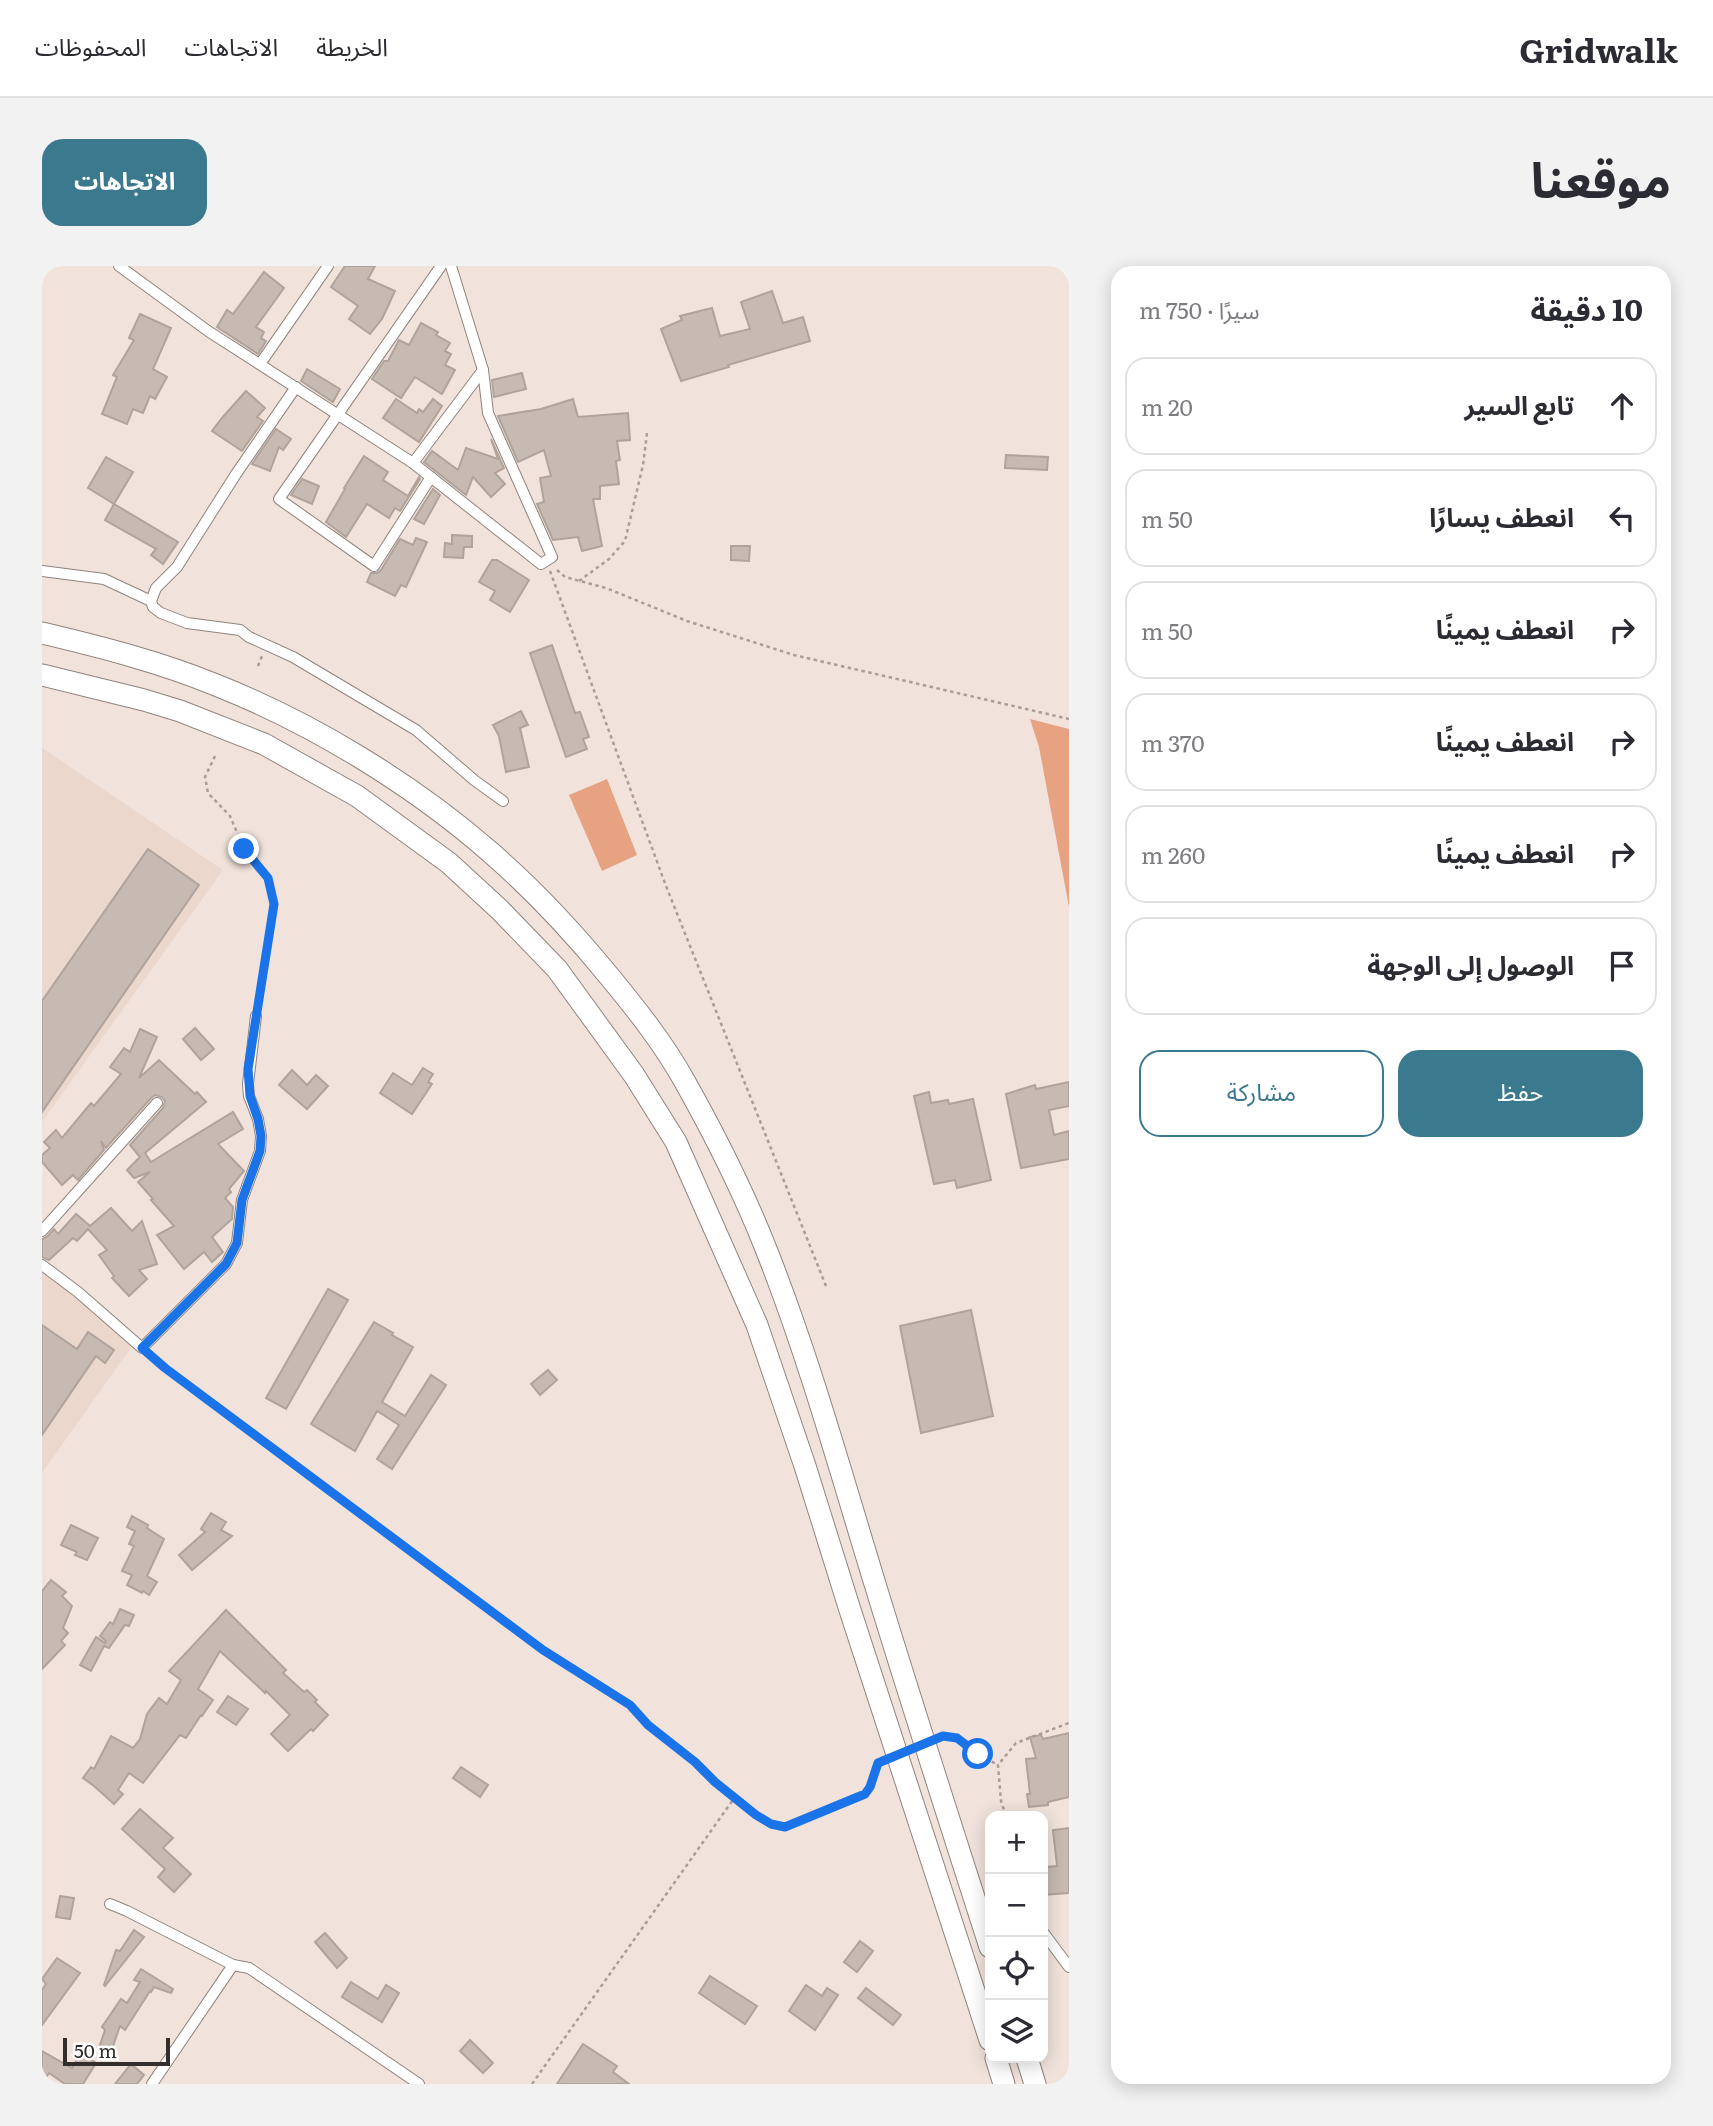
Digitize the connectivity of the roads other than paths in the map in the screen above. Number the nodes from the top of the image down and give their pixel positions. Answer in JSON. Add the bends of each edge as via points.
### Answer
{"nodes":[{"id":1,"x":119,"y":266,"type":"edge"},
{"id":2,"x":328,"y":266,"type":"edge"},
{"id":3,"x":441,"y":266,"type":"edge"},
{"id":4,"x":451,"y":266,"type":"edge"},
{"id":5,"x":260,"y":364,"type":"junction"},
{"id":6,"x":483,"y":370,"type":"junction"},
{"id":7,"x":296,"y":387,"type":"junction"},
{"id":8,"x":337,"y":414,"type":"junction"},
{"id":9,"x":413,"y":463,"type":"junction"},
{"id":10,"x":430,"y":477,"type":"junction"},
{"id":11,"x":42,"y":571,"type":"edge"},
{"id":12,"x":151,"y":601,"type":"junction"},
{"id":13,"x":42,"y":634,"type":"edge"},
{"id":14,"x":42,"y":675,"type":"edge"},
{"id":15,"x":503,"y":801,"type":"dead end"},
{"id":16,"x":256,"y":1016,"type":"road end"},
{"id":17,"x":157,"y":1104,"type":"dead end"},
{"id":18,"x":42,"y":1231,"type":"edge"},
{"id":19,"x":42,"y":1265,"type":"edge"},
{"id":20,"x":110,"y":1904,"type":"dead end"},
{"id":21,"x":987,"y":1937,"type":"edge"},
{"id":22,"x":1047,"y":1937,"type":"edge"},
{"id":23,"x":233,"y":1965,"type":"junction"},
{"id":24,"x":1069,"y":1967,"type":"edge"},
{"id":25,"x":985,"y":2025,"type":"edge"},
{"id":26,"x":998,"y":2063,"type":"edge"},
{"id":27,"x":1029,"y":2063,"type":"edge"},
{"id":28,"x":152,"y":2084,"type":"edge"},
{"id":29,"x":419,"y":2084,"type":"edge"},
{"id":30,"x":1004,"y":2084,"type":"edge"},
{"id":31,"x":1035,"y":2084,"type":"edge"}],
"edges":[{"from":1,"to":5,"type":"street"},
{"from":2,"to":5,"type":"street"},
{"from":3,"to":8,"type":"street"},
{"from":4,"to":6,"type":"street"},
{"from":5,"to":7,"type":"street"},
{"from":6,"to":9,"type":"street"},
{"from":6,"to":10,"type":"street","via":[[488,413],[552,557],[541,564]]},
{"from":7,"to":8,"type":"street"},
{"from":7,"to":12,"type":"street","via":[[177,568],[156,587]]},
{"from":8,"to":9,"type":"street"},
{"from":8,"to":10,"type":"street","via":[[279,499],[374,566]]},
{"from":9,"to":10,"type":"street"},
{"from":11,"to":12,"type":"street","via":[[104,579]]},
{"from":12,"to":15,"type":"street","via":[[161,613],[187,623],[240,630],[316,670],[416,730]]},
{"from":13,"to":21,"type":"highway","via":[[129,655],[216,685],[299,724],[415,793],[522,883],[584,946],[639,1012],[684,1080],[768,1254],[825,1419]]},
{"from":14,"to":25,"type":"highway","via":[[180,711],[264,744],[357,796],[449,863],[500,910],[557,969],[634,1075],[676,1142],[757,1325]]},
{"from":16,"to":19,"type":"street","via":[[248,1084],[258,1119],[260,1151],[242,1200],[237,1243],[226,1264],[142,1348]]},
{"from":17,"to":18,"type":"street"},
{"from":20,"to":23,"type":"street"},
{"from":22,"to":24,"type":"street"},
{"from":23,"to":28,"type":"street"},
{"from":23,"to":29,"type":"street","via":[[249,1968]]},
{"from":26,"to":30,"type":"highway"},
{"from":27,"to":31,"type":"highway"}]}
